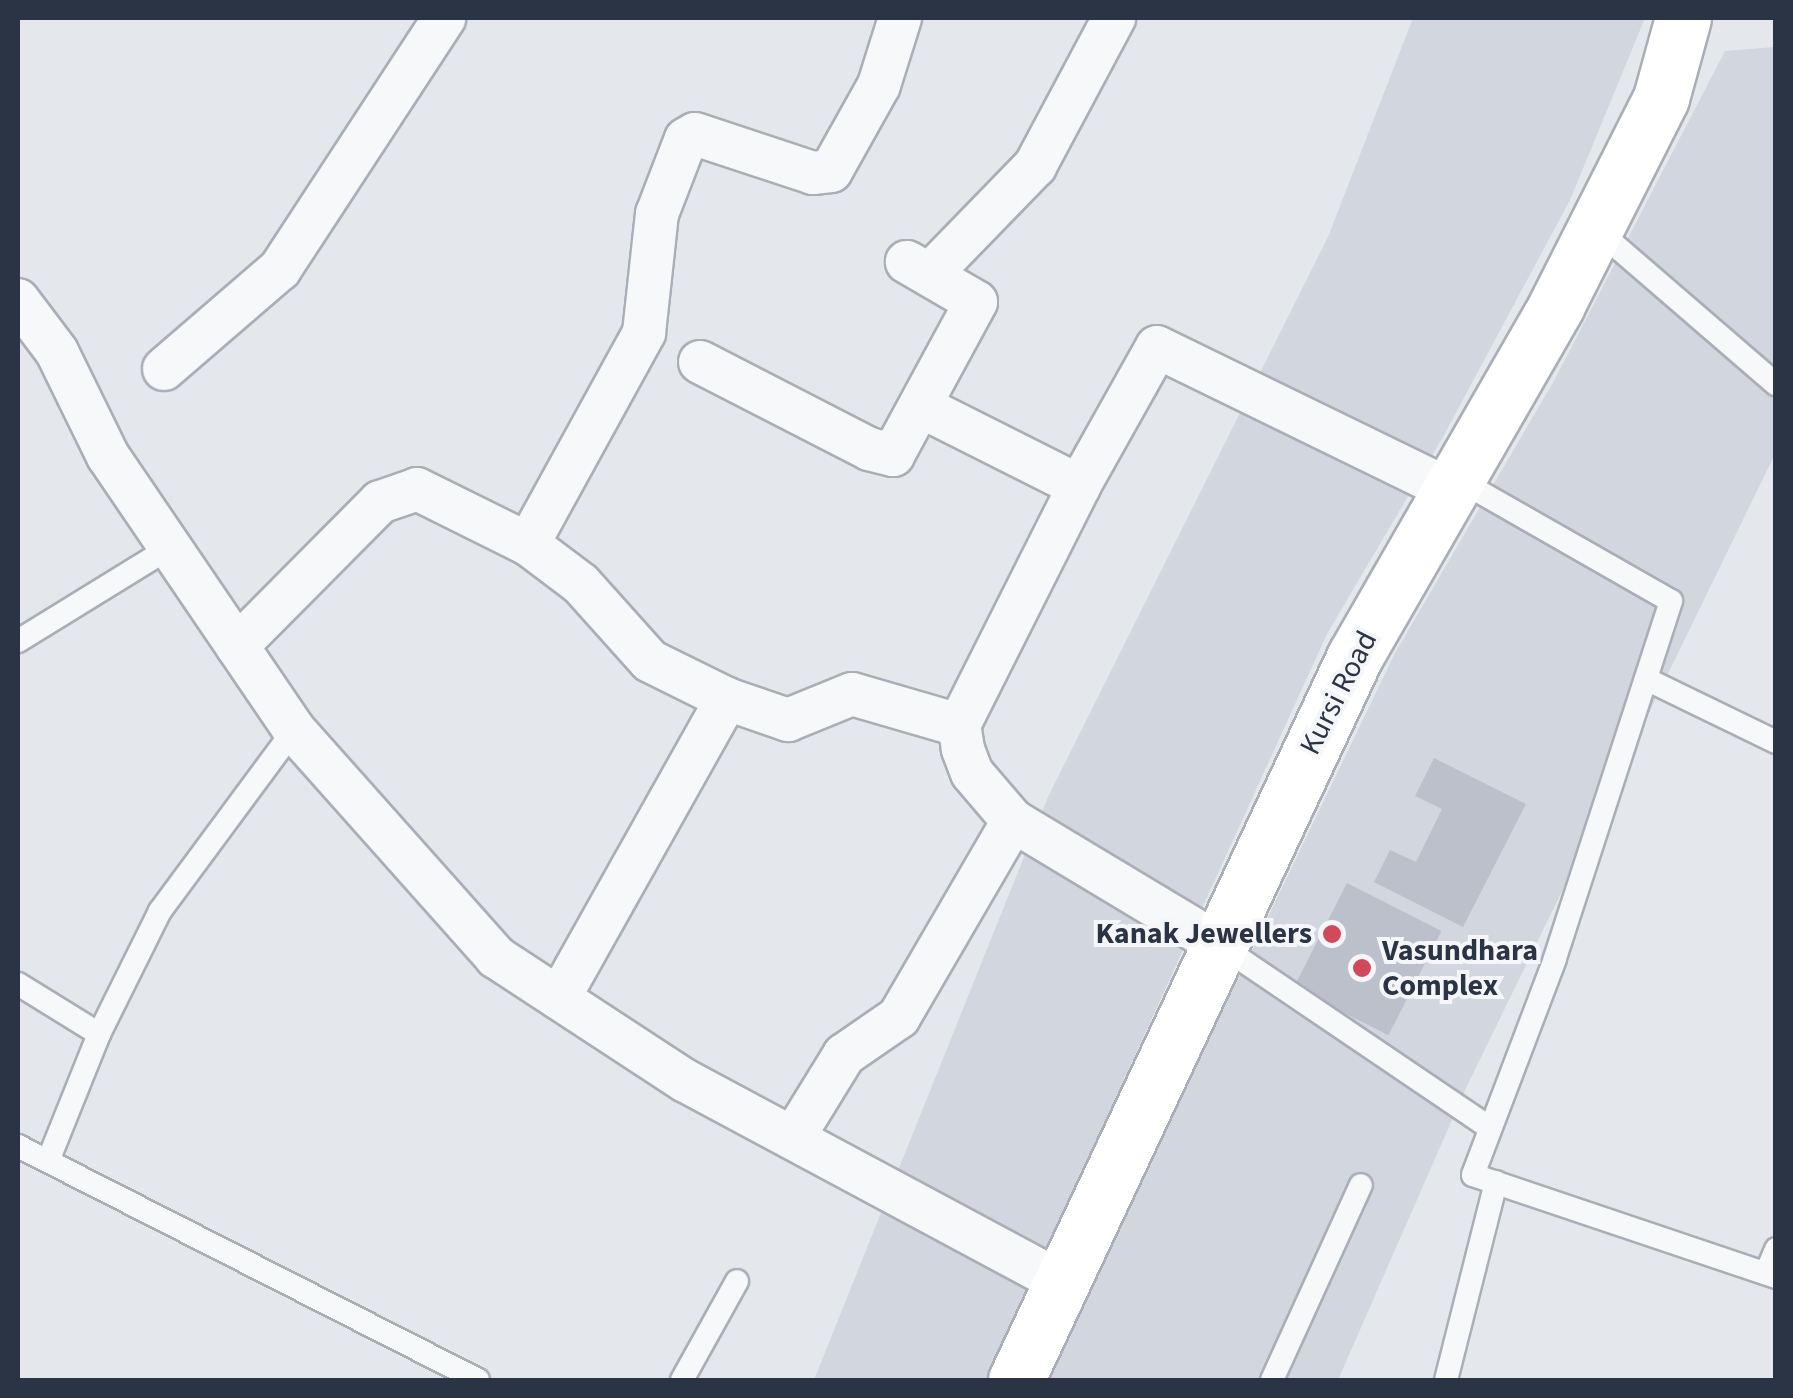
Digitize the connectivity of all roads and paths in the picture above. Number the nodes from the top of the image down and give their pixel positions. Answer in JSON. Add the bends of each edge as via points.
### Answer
{"nodes":[{"id":1,"x":444,"y":18,"type":"edge"},
{"id":2,"x":900,"y":18,"type":"edge"},
{"id":3,"x":1114,"y":18,"type":"edge"},
{"id":4,"x":1683,"y":18,"type":"edge"},
{"id":5,"x":1595,"y":228,"type":"junction"},
{"id":6,"x":18,"y":300,"type":"edge"},
{"id":7,"x":700,"y":362,"type":"dead end"},
{"id":8,"x":164,"y":369,"type":"dead end"},
{"id":9,"x":1776,"y":384,"type":"edge"},
{"id":10,"x":922,"y":407,"type":"junction"},
{"id":11,"x":1454,"y":484,"type":"junction"},
{"id":12,"x":1079,"y":486,"type":"junction"},
{"id":13,"x":528,"y":544,"type":"junction"},
{"id":14,"x":170,"y":548,"type":"junction"},
{"id":15,"x":18,"y":641,"type":"edge"},
{"id":16,"x":237,"y":646,"type":"junction"},
{"id":17,"x":1646,"y":679,"type":"junction"},
{"id":18,"x":727,"y":699,"type":"junction"},
{"id":19,"x":959,"y":725,"type":"junction"},
{"id":20,"x":294,"y":730,"type":"junction"},
{"id":21,"x":1776,"y":742,"type":"edge"},
{"id":22,"x":1013,"y":820,"type":"junction"},
{"id":23,"x":1218,"y":944,"type":"junction"},
{"id":24,"x":18,"y":984,"type":"edge"},
{"id":25,"x":559,"y":998,"type":"junction"},
{"id":26,"x":98,"y":1034,"type":"junction"},
{"id":27,"x":1486,"y":1126,"type":"junction"},
{"id":28,"x":793,"y":1138,"type":"junction"},
{"id":29,"x":18,"y":1146,"type":"edge"},
{"id":30,"x":48,"y":1161,"type":"junction"},
{"id":31,"x":1496,"y":1182,"type":"junction"},
{"id":32,"x":1361,"y":1186,"type":"dead end"},
{"id":33,"x":1776,"y":1249,"type":"edge"},
{"id":34,"x":1771,"y":1275,"type":"edge"},
{"id":35,"x":736,"y":1281,"type":"dead end"},
{"id":36,"x":1061,"y":1282,"type":"junction"},
{"id":37,"x":478,"y":1380,"type":"edge"},
{"id":38,"x":682,"y":1380,"type":"edge"},
{"id":39,"x":1016,"y":1380,"type":"edge"},
{"id":40,"x":1272,"y":1380,"type":"edge"},
{"id":41,"x":1446,"y":1380,"type":"edge"}],
"edges":[{"from":1,"to":8,"type":"street","via":[[280,268]]},
{"from":2,"to":13,"type":"street","via":[[880,85],[831,171],[813,173],[695,134],[686,139],[657,214],[644,333]]},
{"from":3,"to":10,"type":"street","via":[[1035,166],[918,268],[976,302]]},
{"from":4,"to":5,"type":"main road","name":"Kursi Road","via":[[1661,98]]},
{"from":5,"to":9,"type":"lane"},
{"from":5,"to":11,"type":"main road","name":"Kursi Road"},
{"from":6,"to":14,"type":"street","via":[[57,352],[108,456]]},
{"from":7,"to":10,"type":"street","via":[[886,456],[898,451]]},
{"from":10,"to":12,"type":"street"},
{"from":11,"to":12,"type":"street","via":[[1157,346]]},
{"from":11,"to":17,"type":"lane","via":[[1671,601]]},
{"from":11,"to":23,"type":"main road","name":"Kursi Road","via":[[1355,656]]},
{"from":12,"to":19,"type":"street"},
{"from":13,"to":16,"type":"street","via":[[431,491],[396,492]]},
{"from":13,"to":18,"type":"street","via":[[580,584],[650,661]]},
{"from":14,"to":15,"type":"lane"},
{"from":14,"to":16,"type":"street"},
{"from":16,"to":20,"type":"street"},
{"from":17,"to":21,"type":"lane"},
{"from":17,"to":27,"type":"lane","via":[[1554,959]]},
{"from":18,"to":19,"type":"street","via":[[788,720],[852,694]]},
{"from":18,"to":25,"type":"street"},
{"from":19,"to":22,"type":"street","via":[[972,773]]},
{"from":20,"to":25,"type":"street","via":[[496,957]]},
{"from":20,"to":26,"type":"lane","via":[[160,911]]},
{"from":22,"to":23,"type":"street"},
{"from":22,"to":28,"type":"street","via":[[899,1018],[844,1055]]},
{"from":23,"to":27,"type":"lane"},
{"from":23,"to":36,"type":"main road","name":"Kursi Road"},
{"from":24,"to":26,"type":"lane"},
{"from":25,"to":28,"type":"street","via":[[684,1080]]},
{"from":26,"to":30,"type":"lane"},
{"from":27,"to":31,"type":"lane","via":[[1473,1174]]},
{"from":28,"to":36,"type":"street"},
{"from":29,"to":30,"type":"lane"},
{"from":30,"to":37,"type":"lane"},
{"from":31,"to":34,"type":"lane"},
{"from":31,"to":41,"type":"lane"},
{"from":32,"to":40,"type":"lane"},
{"from":33,"to":34,"type":"lane"},
{"from":35,"to":38,"type":"lane"},
{"from":36,"to":39,"type":"main road","name":"Kursi Road"}]}
